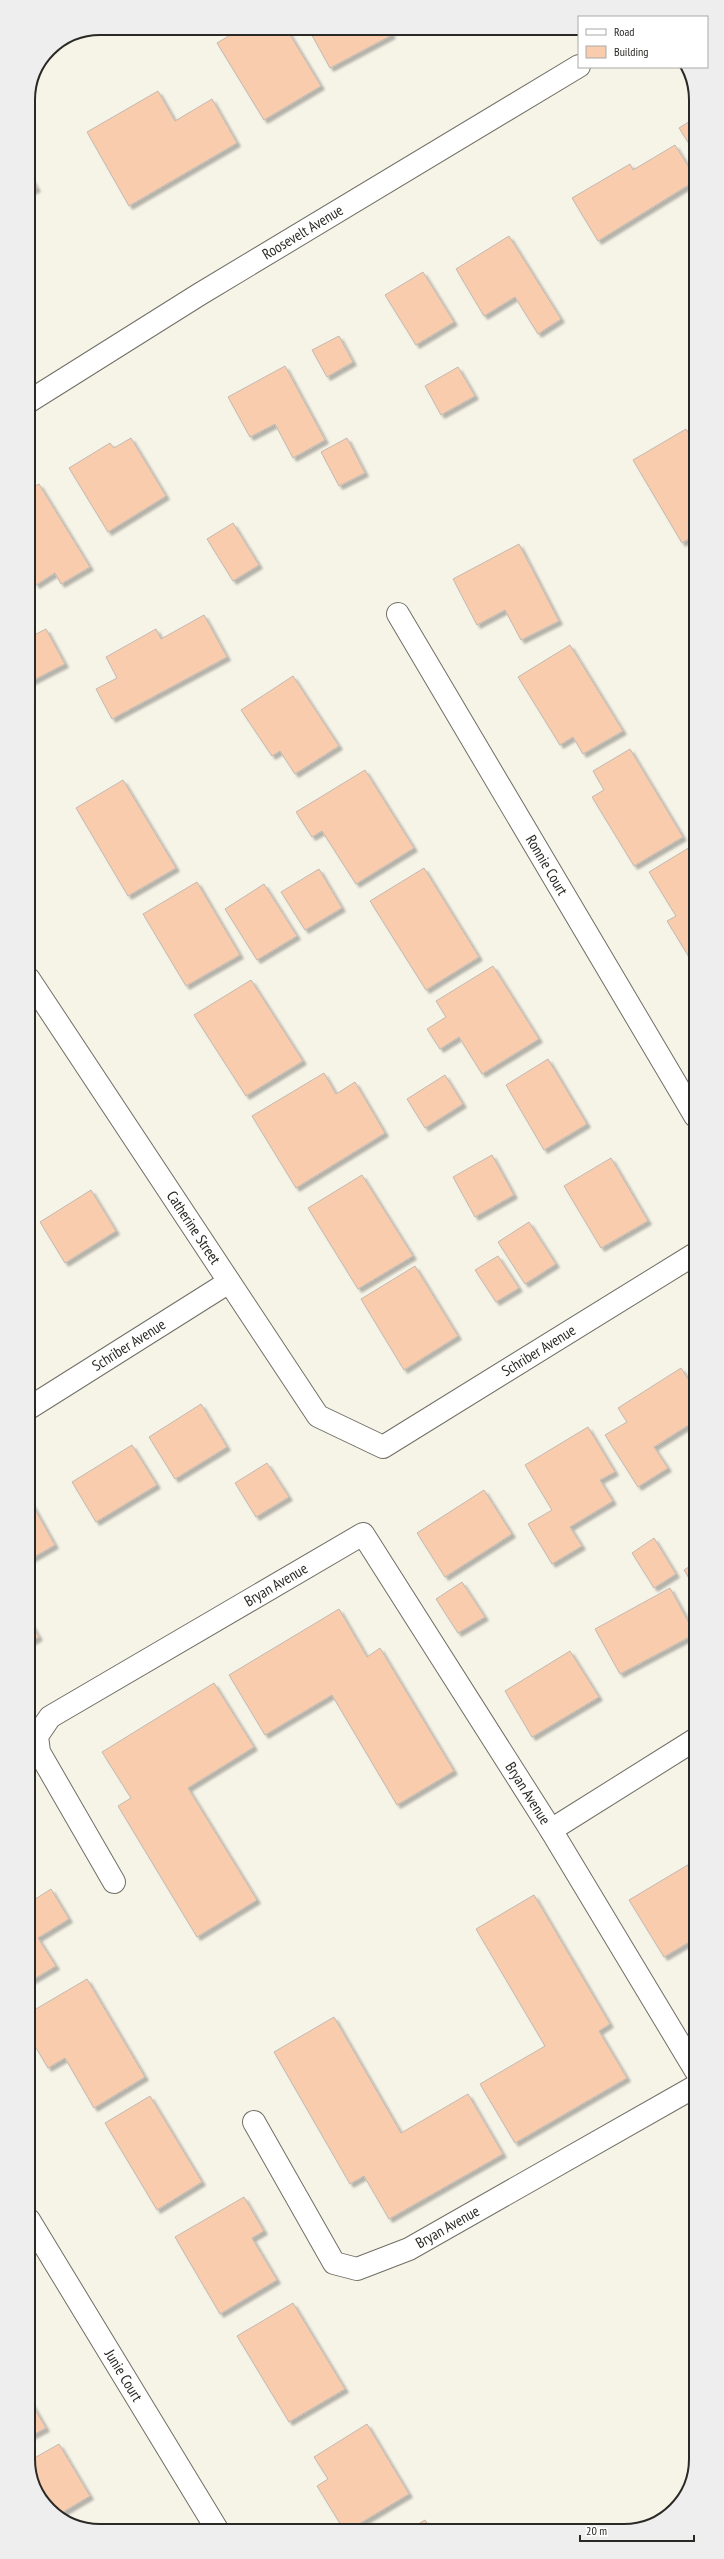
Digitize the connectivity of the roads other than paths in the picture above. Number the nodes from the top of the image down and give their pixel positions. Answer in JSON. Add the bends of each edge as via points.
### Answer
{"nodes":[{"id":1,"x":578,"y":67,"type":"edge"},
{"id":2,"x":35,"y":398,"type":"edge"},
{"id":3,"x":398,"y":614,"type":"dead end"},
{"id":4,"x":35,"y":990,"type":"edge"},
{"id":5,"x":689,"y":1106,"type":"edge"},
{"id":6,"x":689,"y":1258,"type":"edge"},
{"id":7,"x":229,"y":1282,"type":"junction"},
{"id":8,"x":35,"y":1404,"type":"edge"},
{"id":9,"x":383,"y":1447,"type":"joint"},
{"id":10,"x":689,"y":1743,"type":"edge"},
{"id":11,"x":551,"y":1830,"type":"junction"},
{"id":12,"x":114,"y":1882,"type":"dead end"},
{"id":13,"x":689,"y":2059,"type":"edge"},
{"id":14,"x":689,"y":2090,"type":"edge"},
{"id":15,"x":254,"y":2122,"type":"dead end"},
{"id":16,"x":35,"y":2230,"type":"edge"},
{"id":17,"x":214,"y":2524,"type":"edge"}],
"edges":[{"from":1,"to":2,"type":"street","name":"Roosevelt Avenue","via":[[200,294]]},
{"from":3,"to":5,"type":"street","name":"Ronnie Court"},
{"from":4,"to":7,"type":"street","name":"Catherine Street"},
{"from":6,"to":9,"type":"street","name":"Schriber Avenue"},
{"from":7,"to":8,"type":"street","name":"Schriber Avenue"},
{"from":7,"to":9,"type":"street","name":"Catherine Street","via":[[318,1416]]},
{"from":10,"to":11,"type":"street","name":"Bryan Avenue"},
{"from":11,"to":12,"type":"street","name":"Bryan Avenue","via":[[363,1534],[50,1717],[37,1736],[39,1752]]},
{"from":11,"to":13,"type":"street","name":"Bryan Avenue"},
{"from":14,"to":15,"type":"street","name":"Bryan Avenue","via":[[409,2249],[357,2269],[334,2263]]},
{"from":16,"to":17,"type":"street","name":"Junie Court"}]}
